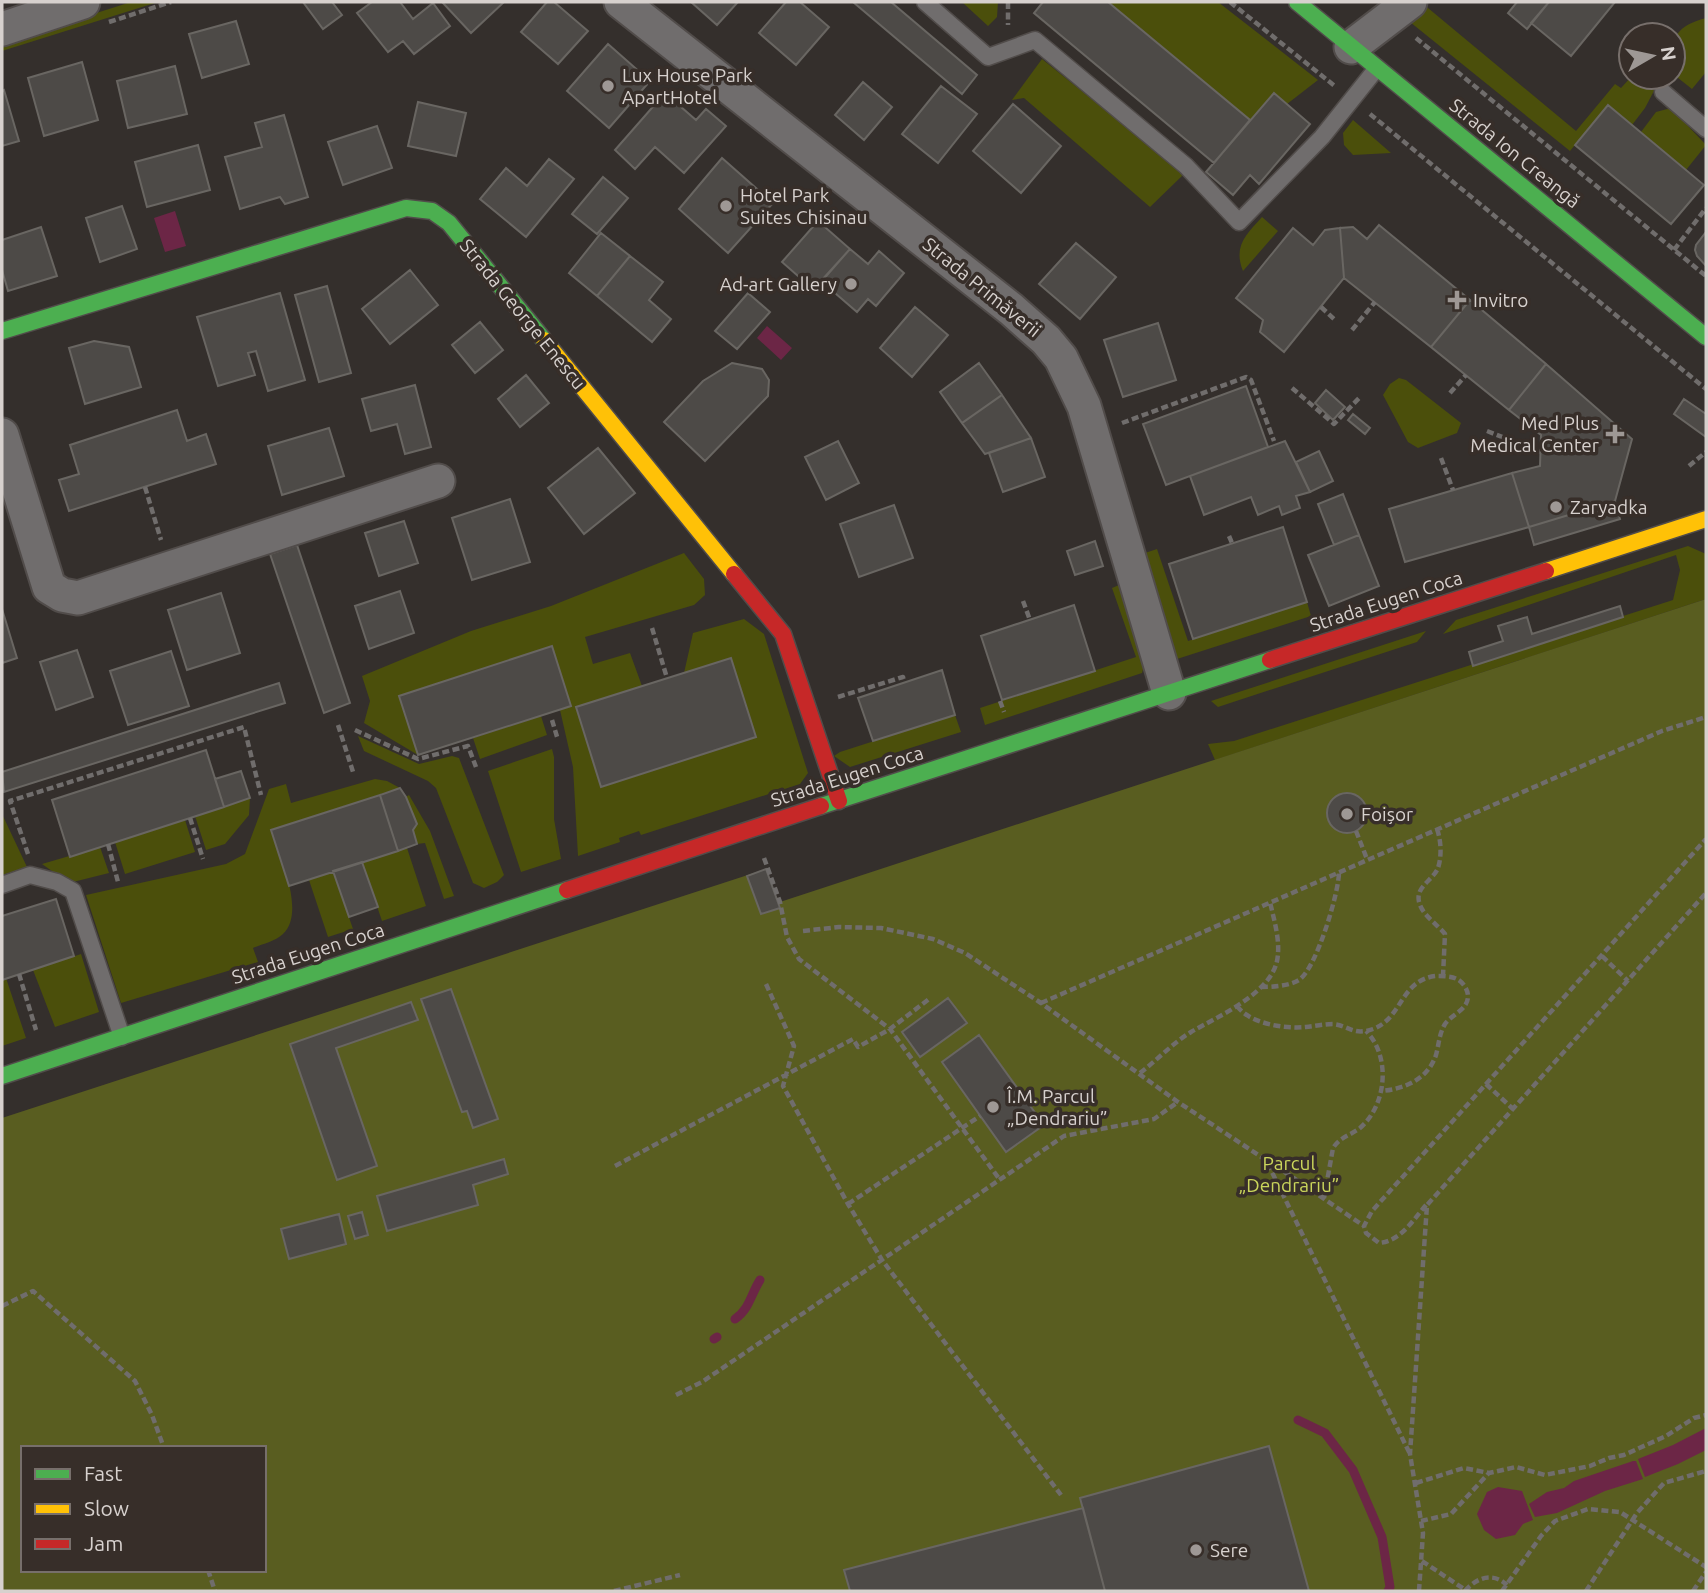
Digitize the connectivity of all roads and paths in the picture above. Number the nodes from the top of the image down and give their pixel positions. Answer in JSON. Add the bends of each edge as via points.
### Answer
{"nodes":[{"id":1,"x":621,"y":2,"type":"edge"},
{"id":2,"x":925,"y":2,"type":"edge"},
{"id":3,"x":1230,"y":2,"type":"edge"},
{"id":4,"x":1297,"y":2,"type":"edge"},
{"id":5,"x":1410,"y":2,"type":"edge"},
{"id":6,"x":70,"y":4,"type":"edge"},
{"id":7,"x":2,"y":29,"type":"edge"},
{"id":8,"x":1416,"y":37,"type":"dead end"},
{"id":9,"x":1351,"y":47,"type":"junction"},
{"id":10,"x":1377,"y":68,"type":"junction"},
{"id":11,"x":1663,"y":92,"type":"dead end"},
{"id":12,"x":1352,"y":100,"type":"junction"},
{"id":13,"x":1706,"y":129,"type":"edge"},
{"id":14,"x":1706,"y":208,"type":"edge"},
{"id":15,"x":1674,"y":250,"type":"junction"},
{"id":16,"x":1706,"y":276,"type":"edge"},
{"id":17,"x":1375,"y":303,"type":"dead end"},
{"id":18,"x":1321,"y":307,"type":"dead end"},
{"id":19,"x":1334,"y":319,"type":"dead end"},
{"id":20,"x":1352,"y":330,"type":"dead end"},
{"id":21,"x":2,"y":331,"type":"edge"},
{"id":22,"x":1706,"y":337,"type":"edge"},
{"id":23,"x":1466,"y":375,"type":"dead end"},
{"id":24,"x":1292,"y":388,"type":"dead end"},
{"id":25,"x":1706,"y":389,"type":"edge"},
{"id":26,"x":1450,"y":393,"type":"dead end"},
{"id":27,"x":1361,"y":396,"type":"dead end"},
{"id":28,"x":1186,"y":400,"type":"junction"},
{"id":29,"x":1189,"y":407,"type":"dead end"},
{"id":30,"x":1487,"y":432,"type":"dead end"},
{"id":31,"x":2,"y":435,"type":"edge"},
{"id":32,"x":1092,"y":435,"type":"junction"},
{"id":33,"x":1274,"y":441,"type":"dead end"},
{"id":34,"x":1540,"y":452,"type":"dead end"},
{"id":35,"x":1706,"y":452,"type":"edge"},
{"id":36,"x":1441,"y":458,"type":"dead end"},
{"id":37,"x":1689,"y":466,"type":"dead end"},
{"id":38,"x":438,"y":481,"type":"dead end"},
{"id":39,"x":145,"y":487,"type":"dead end"},
{"id":40,"x":1453,"y":490,"type":"dead end"},
{"id":41,"x":1706,"y":519,"type":"edge"},
{"id":42,"x":1229,"y":536,"type":"dead end"},
{"id":43,"x":1232,"y":543,"type":"dead end"},
{"id":44,"x":169,"y":568,"type":"junction"},
{"id":45,"x":1023,"y":601,"type":"dead end"},
{"id":46,"x":1030,"y":620,"type":"dead end"},
{"id":47,"x":652,"y":628,"type":"dead end"},
{"id":48,"x":667,"y":678,"type":"dead end"},
{"id":49,"x":904,"y":682,"type":"dead end"},
{"id":50,"x":1169,"y":693,"type":"junction"},
{"id":51,"x":807,"y":707,"type":"junction"},
{"id":52,"x":1706,"y":717,"type":"edge"},
{"id":53,"x":552,"y":720,"type":"dead end"},
{"id":54,"x":338,"y":725,"type":"dead end"},
{"id":55,"x":355,"y":730,"type":"dead end"},
{"id":56,"x":558,"y":740,"type":"dead end"},
{"id":57,"x":476,"y":767,"type":"dead end"},
{"id":58,"x":354,"y":775,"type":"dead end"},
{"id":59,"x":261,"y":795,"type":"dead end"},
{"id":60,"x":839,"y":801,"type":"junction"},
{"id":61,"x":190,"y":818,"type":"dead end"},
{"id":62,"x":1437,"y":829,"type":"junction"},
{"id":63,"x":1356,"y":831,"type":"dead end"},
{"id":64,"x":1706,"y":839,"type":"edge"},
{"id":65,"x":108,"y":844,"type":"dead end"},
{"id":66,"x":762,"y":853,"type":"dead end"},
{"id":67,"x":203,"y":859,"type":"dead end"},
{"id":68,"x":1367,"y":859,"type":"junction"},
{"id":69,"x":1339,"y":872,"type":"junction"},
{"id":70,"x":30,"y":876,"type":"junction"},
{"id":71,"x":118,"y":882,"type":"dead end"},
{"id":72,"x":2,"y":885,"type":"edge"},
{"id":73,"x":1706,"y":893,"type":"edge"},
{"id":74,"x":1270,"y":902,"type":"junction"},
{"id":75,"x":803,"y":931,"type":"dead end"},
{"id":76,"x":1602,"y":956,"type":"junction"},
{"id":77,"x":19,"y":974,"type":"dead end"},
{"id":78,"x":1443,"y":976,"type":"junction"},
{"id":79,"x":1628,"y":981,"type":"junction"},
{"id":80,"x":766,"y":984,"type":"dead end"},
{"id":81,"x":1260,"y":986,"type":"junction"},
{"id":82,"x":929,"y":999,"type":"dead end"},
{"id":83,"x":1041,"y":1003,"type":"junction"},
{"id":84,"x":1237,"y":1006,"type":"junction"},
{"id":85,"x":890,"y":1029,"type":"junction"},
{"id":86,"x":1366,"y":1031,"type":"junction"},
{"id":87,"x":122,"y":1037,"type":"junction"},
{"id":88,"x":39,"y":1039,"type":"dead end"},
{"id":89,"x":1140,"y":1073,"type":"junction"},
{"id":90,"x":786,"y":1074,"type":"junction"},
{"id":91,"x":2,"y":1076,"type":"edge"},
{"id":92,"x":1486,"y":1084,"type":"junction"},
{"id":93,"x":1381,"y":1091,"type":"junction"},
{"id":94,"x":1178,"y":1102,"type":"junction"},
{"id":95,"x":1513,"y":1109,"type":"junction"},
{"id":96,"x":980,"y":1116,"type":"dead end"},
{"id":97,"x":961,"y":1127,"type":"junction"},
{"id":98,"x":1266,"y":1160,"type":"junction"},
{"id":99,"x":615,"y":1166,"type":"dead end"},
{"id":100,"x":1000,"y":1180,"type":"junction"},
{"id":101,"x":1324,"y":1198,"type":"junction"},
{"id":102,"x":848,"y":1204,"type":"junction"},
{"id":103,"x":1427,"y":1205,"type":"junction"},
{"id":104,"x":1364,"y":1226,"type":"junction"},
{"id":105,"x":882,"y":1259,"type":"junction"},
{"id":106,"x":2,"y":1306,"type":"edge"},
{"id":107,"x":676,"y":1395,"type":"dead end"},
{"id":108,"x":1706,"y":1415,"type":"edge"},
{"id":109,"x":163,"y":1446,"type":"edge"},
{"id":110,"x":1410,"y":1454,"type":"junction"},
{"id":111,"x":1706,"y":1471,"type":"edge"},
{"id":112,"x":1489,"y":1473,"type":"junction"},
{"id":113,"x":1416,"y":1483,"type":"junction"},
{"id":114,"x":1061,"y":1495,"type":"dead end"},
{"id":115,"x":1633,"y":1519,"type":"junction"},
{"id":116,"x":1421,"y":1521,"type":"junction"},
{"id":117,"x":1422,"y":1561,"type":"junction"},
{"id":118,"x":1706,"y":1569,"type":"edge"},
{"id":119,"x":209,"y":1572,"type":"edge"},
{"id":120,"x":680,"y":1576,"type":"dead end"},
{"id":121,"x":1507,"y":1585,"type":"junction"},
{"id":122,"x":215,"y":1591,"type":"edge"},
{"id":123,"x":614,"y":1591,"type":"edge"},
{"id":124,"x":1419,"y":1591,"type":"edge"},
{"id":125,"x":1466,"y":1591,"type":"edge"},
{"id":126,"x":1502,"y":1591,"type":"edge"},
{"id":127,"x":1586,"y":1591,"type":"edge"},
{"id":128,"x":1693,"y":1591,"type":"edge"}],
"edges":[{"from":1,"to":32,"type":"street","name":"Strada Primăverii","via":[[1030,325],[1061,358]]},
{"from":2,"to":12,"type":"lane","via":[[988,57],[1035,40],[1186,166],[1239,222],[1322,138]]},
{"from":3,"to":12,"type":"path"},
{"from":4,"to":9,"type":"street","name":"Strada Ion Creangă"},
{"from":5,"to":9,"type":"street"},
{"from":6,"to":7,"type":"street"},
{"from":8,"to":15,"type":"path"},
{"from":9,"to":10,"type":"street","name":"Strada Ion Creangă"},
{"from":10,"to":12,"type":"lane"},
{"from":10,"to":22,"type":"street","name":"Strada Ion Creangă"},
{"from":11,"to":13,"type":"lane"},
{"from":12,"to":25,"type":"path"},
{"from":14,"to":15,"type":"path"},
{"from":15,"to":16,"type":"path"},
{"from":17,"to":20,"type":"path"},
{"from":18,"to":19,"type":"path"},
{"from":21,"to":51,"type":"street","name":"Strada George Enescu","via":[[406,208],[432,211],[449,223],[783,635]]},
{"from":23,"to":26,"type":"path"},
{"from":24,"to":27,"type":"path","via":[[1334,424]]},
{"from":28,"to":29,"type":"path"},
{"from":28,"to":32,"type":"path"},
{"from":28,"to":33,"type":"path","via":[[1246,377]]},
{"from":30,"to":34,"type":"path"},
{"from":31,"to":44,"type":"street","via":[[49,587],[78,598]]},
{"from":32,"to":50,"type":"street","name":"Strada Primăverii"},
{"from":35,"to":37,"type":"path"},
{"from":36,"to":40,"type":"path"},
{"from":38,"to":44,"type":"street"},
{"from":39,"to":44,"type":"path"},
{"from":41,"to":50,"type":"street","name":"Strada Eugen Coca"},
{"from":42,"to":43,"type":"path"},
{"from":45,"to":46,"type":"path"},
{"from":47,"to":48,"type":"path"},
{"from":49,"to":51,"type":"path","via":[[902,677]]},
{"from":50,"to":60,"type":"street","name":"Strada Eugen Coca"},
{"from":51,"to":60,"type":"street","name":"Strada George Enescu"},
{"from":52,"to":62,"type":"path","via":[[1662,731]]},
{"from":53,"to":56,"type":"path"},
{"from":54,"to":58,"type":"path"},
{"from":55,"to":57,"type":"path","via":[[418,759],[468,746]]},
{"from":59,"to":70,"type":"path","via":[[244,727],[10,801],[32,863]]},
{"from":60,"to":87,"type":"street","name":"Strada Eugen Coca"},
{"from":61,"to":67,"type":"path"},
{"from":62,"to":68,"type":"path"},
{"from":62,"to":78,"type":"path","via":[[1437,870],[1422,887],[1419,901],[1446,934]]},
{"from":63,"to":68,"type":"path"},
{"from":64,"to":76,"type":"path"},
{"from":65,"to":71,"type":"path"},
{"from":66,"to":85,"type":"path","via":[[787,937],[799,959]]},
{"from":68,"to":69,"type":"path"},
{"from":69,"to":74,"type":"path"},
{"from":69,"to":81,"type":"path","via":[[1329,920],[1305,975],[1290,984]]},
{"from":70,"to":72,"type":"lane"},
{"from":70,"to":87,"type":"lane","via":[[73,891]]},
{"from":73,"to":79,"type":"path"},
{"from":74,"to":81,"type":"path","via":[[1277,961]]},
{"from":74,"to":83,"type":"path"},
{"from":75,"to":83,"type":"path","via":[[881,928],[933,939],[965,953]]},
{"from":76,"to":79,"type":"path"},
{"from":76,"to":92,"type":"path"},
{"from":77,"to":88,"type":"path"},
{"from":78,"to":86,"type":"path","via":[[1411,987],[1386,1022]]},
{"from":78,"to":93,"type":"path","via":[[1458,979],[1468,1000],[1445,1025],[1426,1072],[1408,1085]]},
{"from":79,"to":95,"type":"path"},
{"from":80,"to":90,"type":"path","via":[[794,1046]]},
{"from":81,"to":84,"type":"path"},
{"from":82,"to":85,"type":"path"},
{"from":83,"to":89,"type":"path"},
{"from":84,"to":86,"type":"path","via":[[1278,1026],[1335,1024]]},
{"from":84,"to":89,"type":"path","via":[[1191,1032]]},
{"from":85,"to":90,"type":"path","via":[[858,1047],[853,1039]]},
{"from":85,"to":97,"type":"path"},
{"from":86,"to":93,"type":"path","via":[[1380,1052]]},
{"from":87,"to":91,"type":"street","name":"Strada Eugen Coca"},
{"from":89,"to":94,"type":"path"},
{"from":90,"to":99,"type":"path"},
{"from":90,"to":102,"type":"path","via":[[783,1086]]},
{"from":92,"to":95,"type":"path"},
{"from":92,"to":104,"type":"path"},
{"from":93,"to":101,"type":"path","via":[[1367,1121],[1333,1148]]},
{"from":94,"to":98,"type":"path"},
{"from":94,"to":100,"type":"path","via":[[1154,1119],[1064,1136]]},
{"from":95,"to":103,"type":"path"},
{"from":96,"to":97,"type":"path"},
{"from":97,"to":100,"type":"path"},
{"from":97,"to":102,"type":"path"},
{"from":98,"to":101,"type":"path"},
{"from":98,"to":110,"type":"path"},
{"from":100,"to":105,"type":"path"},
{"from":101,"to":104,"type":"path"},
{"from":102,"to":105,"type":"path"},
{"from":103,"to":104,"type":"path","via":[[1391,1241],[1371,1239]]},
{"from":103,"to":110,"type":"path"},
{"from":105,"to":107,"type":"path"},
{"from":105,"to":114,"type":"path"},
{"from":106,"to":109,"type":"path","via":[[33,1291],[135,1381]]},
{"from":108,"to":112,"type":"path","via":[[1667,1436],[1590,1466],[1545,1475],[1516,1466]]},
{"from":110,"to":113,"type":"path"},
{"from":111,"to":115,"type":"path","via":[[1664,1483]]},
{"from":112,"to":113,"type":"path","via":[[1464,1468]]},
{"from":112,"to":116,"type":"path","via":[[1451,1514]]},
{"from":113,"to":116,"type":"path"},
{"from":115,"to":118,"type":"path"},
{"from":115,"to":121,"type":"path","via":[[1588,1510],[1555,1521]]},
{"from":115,"to":127,"type":"path"},
{"from":116,"to":117,"type":"path"},
{"from":117,"to":124,"type":"path"},
{"from":117,"to":125,"type":"path"},
{"from":118,"to":128,"type":"path"},
{"from":119,"to":122,"type":"path"},
{"from":120,"to":123,"type":"path"},
{"from":121,"to":125,"type":"path","via":[[1489,1577]]},
{"from":121,"to":126,"type":"path"}]}
